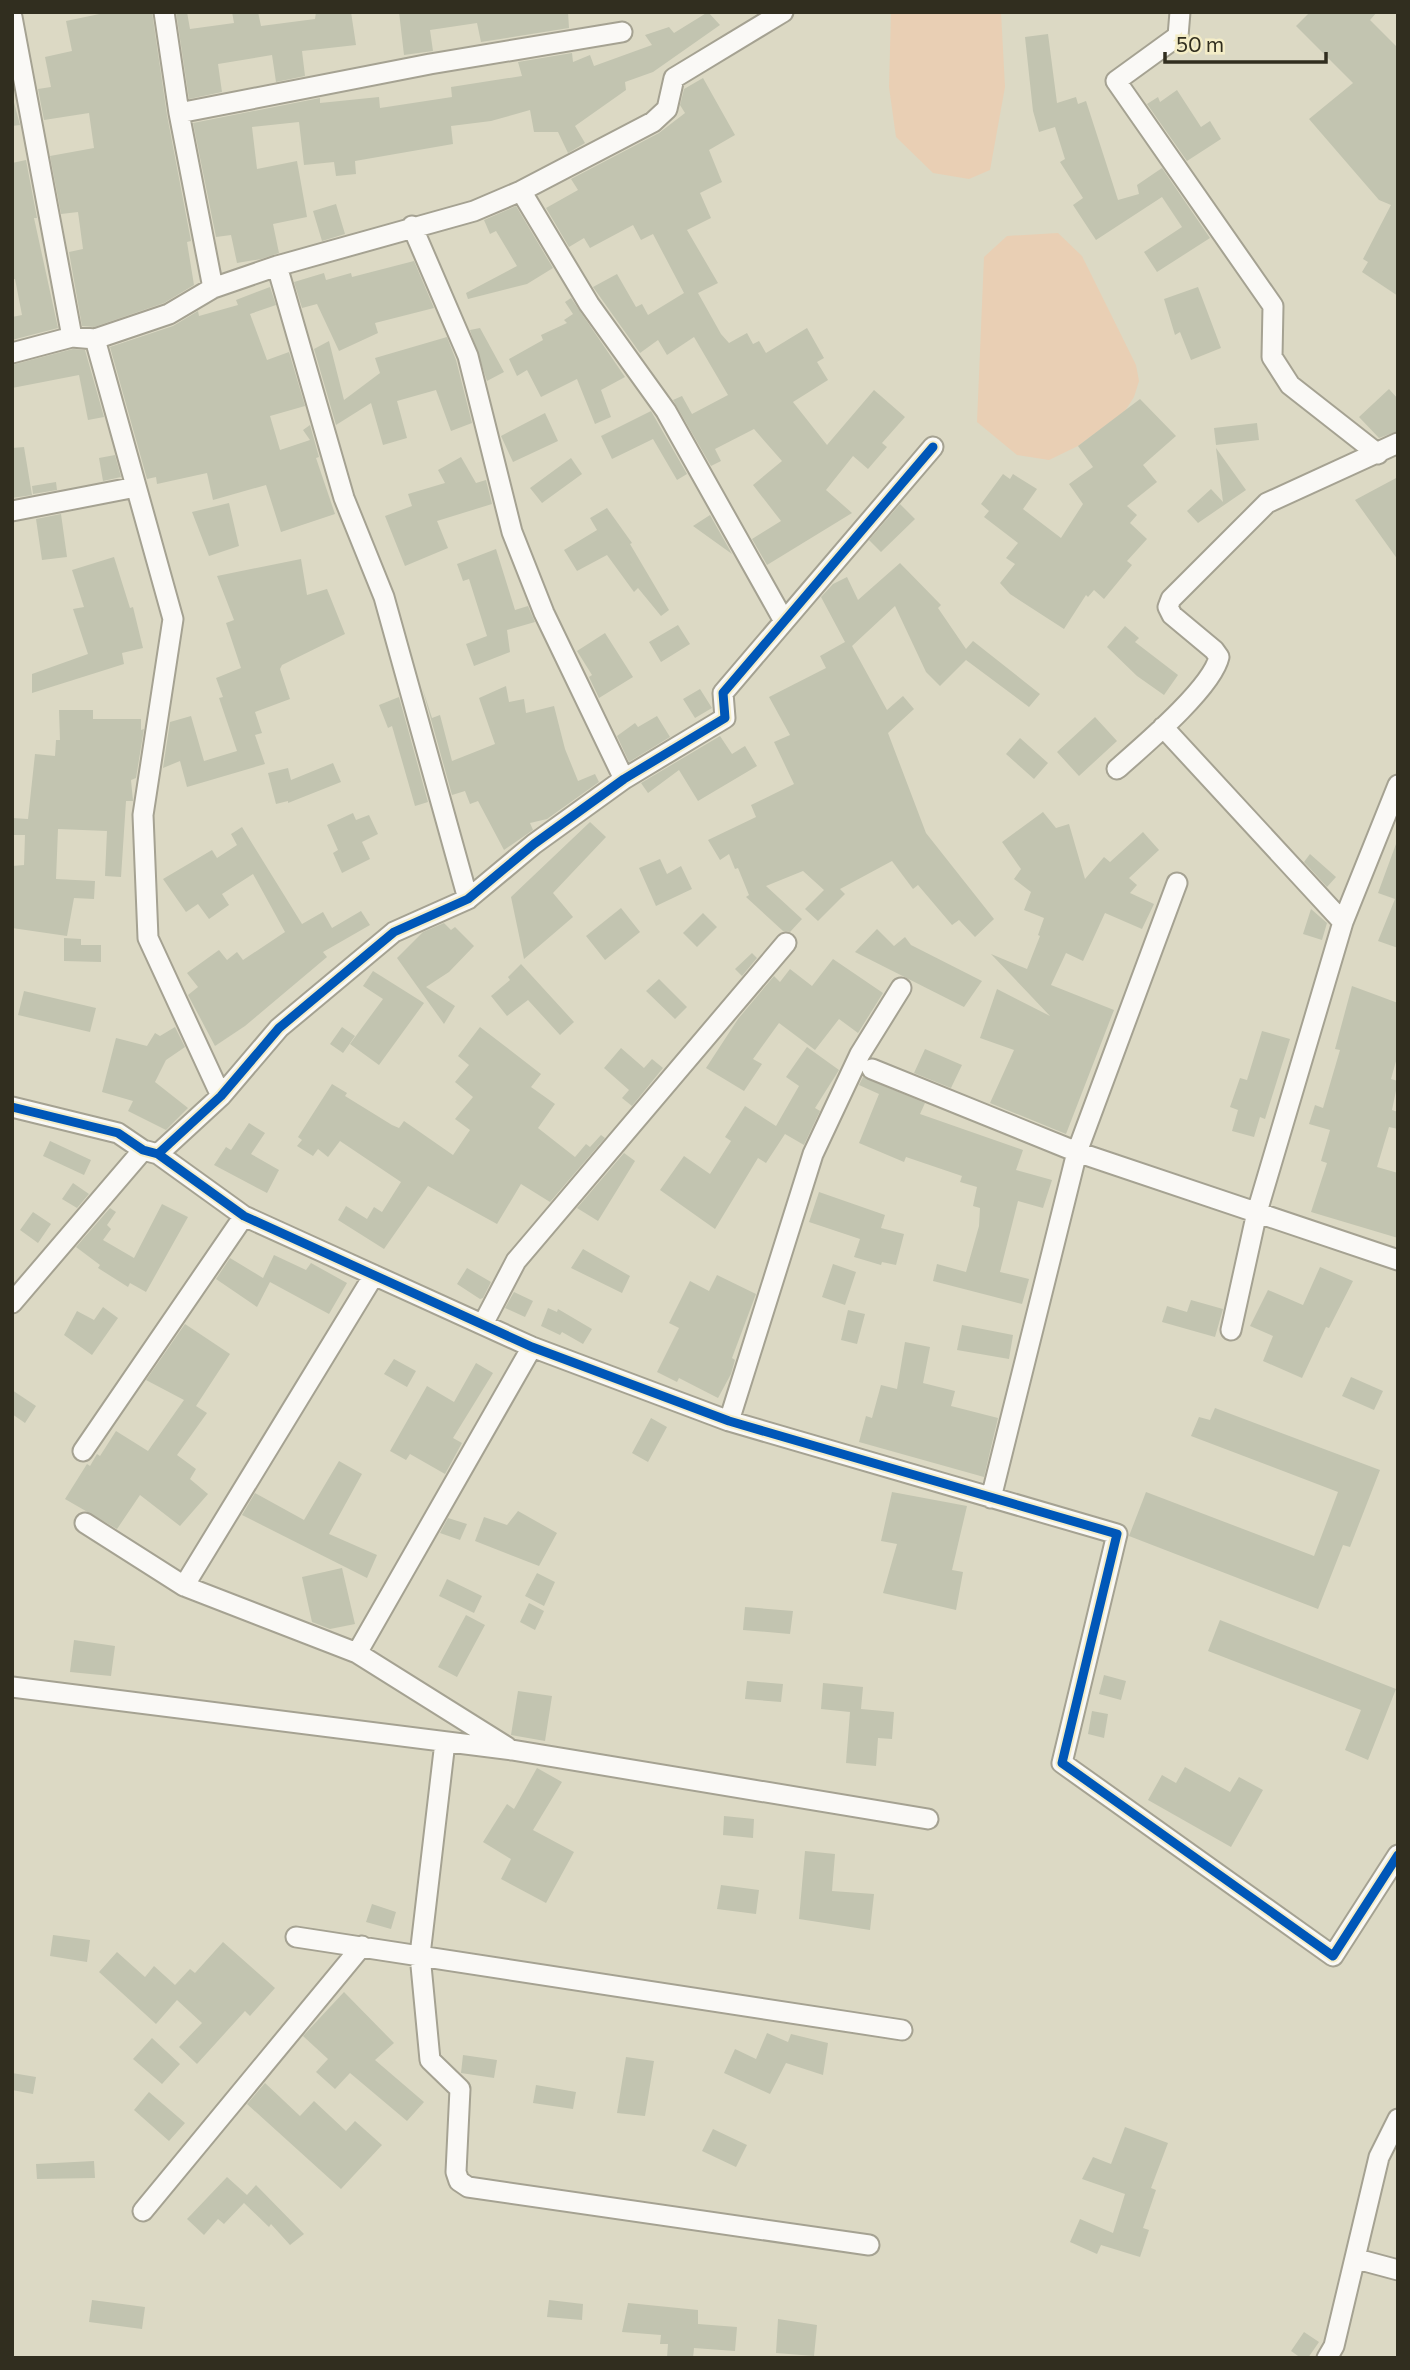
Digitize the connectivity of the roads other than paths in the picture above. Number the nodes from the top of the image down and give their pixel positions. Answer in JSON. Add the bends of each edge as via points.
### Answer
{"nodes":[{"id":1,"x":164,"y":12,"type":"edge"},
{"id":2,"x":783,"y":12,"type":"edge"},
{"id":3,"x":1180,"y":12,"type":"edge"},
{"id":4,"x":12,"y":17,"type":"edge"},
{"id":5,"x":622,"y":32,"type":"dead end"},
{"id":6,"x":178,"y":113,"type":"junction"},
{"id":7,"x":521,"y":191,"type":"junction"},
{"id":8,"x":412,"y":226,"type":"junction"},
{"id":9,"x":277,"y":266,"type":"junction"},
{"id":10,"x":212,"y":288,"type":"junction"},
{"id":11,"x":72,"y":337,"type":"junction"},
{"id":12,"x":95,"y":339,"type":"junction"},
{"id":13,"x":12,"y":353,"type":"edge"},
{"id":14,"x":1398,"y":443,"type":"edge"},
{"id":15,"x":933,"y":447,"type":"dead end"},
{"id":16,"x":1378,"y":454,"type":"junction"},
{"id":17,"x":136,"y":487,"type":"junction"},
{"id":18,"x":12,"y":511,"type":"edge"},
{"id":19,"x":784,"y":621,"type":"junction"},
{"id":20,"x":1163,"y":727,"type":"junction"},
{"id":21,"x":1117,"y":769,"type":"dead end"},
{"id":22,"x":624,"y":779,"type":"junction"},
{"id":23,"x":1398,"y":785,"type":"edge"},
{"id":24,"x":1177,"y":883,"type":"dead end"},
{"id":25,"x":468,"y":899,"type":"junction"},
{"id":26,"x":1343,"y":922,"type":"junction"},
{"id":27,"x":786,"y":943,"type":"dead end"},
{"id":28,"x":901,"y":988,"type":"dead end"},
{"id":29,"x":872,"y":1069,"type":"dead end"},
{"id":30,"x":220,"y":1096,"type":"junction"},
{"id":31,"x":12,"y":1107,"type":"edge"},
{"id":32,"x":150,"y":1152,"type":"junction"},
{"id":33,"x":1077,"y":1152,"type":"junction"},
{"id":34,"x":1257,"y":1212,"type":"junction"},
{"id":35,"x":244,"y":1216,"type":"junction"},
{"id":36,"x":1398,"y":1261,"type":"edge"},
{"id":37,"x":374,"y":1275,"type":"junction"},
{"id":38,"x":12,"y":1304,"type":"edge"},
{"id":39,"x":483,"y":1324,"type":"junction"},
{"id":40,"x":1231,"y":1330,"type":"dead end"},
{"id":41,"x":532,"y":1347,"type":"junction"},
{"id":42,"x":729,"y":1422,"type":"junction"},
{"id":43,"x":83,"y":1451,"type":"dead end"},
{"id":44,"x":991,"y":1498,"type":"junction"},
{"id":45,"x":85,"y":1522,"type":"dead end"},
{"id":46,"x":184,"y":1586,"type":"junction"},
{"id":47,"x":357,"y":1653,"type":"junction"},
{"id":48,"x":12,"y":1687,"type":"edge"},
{"id":49,"x":445,"y":1742,"type":"junction"},
{"id":50,"x":512,"y":1750,"type":"junction"},
{"id":51,"x":928,"y":1819,"type":"dead end"},
{"id":52,"x":1398,"y":1855,"type":"edge"},
{"id":53,"x":296,"y":1937,"type":"dead end"},
{"id":54,"x":362,"y":1947,"type":"junction"},
{"id":55,"x":420,"y":1955,"type":"junction"},
{"id":56,"x":902,"y":2030,"type":"dead end"},
{"id":57,"x":1398,"y":2119,"type":"edge"},
{"id":58,"x":143,"y":2211,"type":"dead end"},
{"id":59,"x":869,"y":2245,"type":"dead end"},
{"id":60,"x":1357,"y":2259,"type":"junction"},
{"id":61,"x":1398,"y":2270,"type":"edge"},
{"id":62,"x":1327,"y":2358,"type":"edge"}],
"edges":[{"from":1,"to":6,"type":"street"},
{"from":2,"to":7,"type":"street","via":[[674,78],[667,109],[653,122]]},
{"from":3,"to":16,"type":"street","via":[[1178,36],[1116,81],[1273,306],[1272,357],[1290,385]]},
{"from":4,"to":11,"type":"street"},
{"from":5,"to":6,"type":"street"},
{"from":6,"to":10,"type":"street"},
{"from":7,"to":8,"type":"street","via":[[474,211]]},
{"from":7,"to":19,"type":"street","via":[[589,304],[666,411]]},
{"from":8,"to":9,"type":"street"},
{"from":8,"to":22,"type":"street","via":[[468,356],[512,532],[544,613]]},
{"from":9,"to":10,"type":"street"},
{"from":9,"to":25,"type":"street","via":[[344,498],[384,597]]},
{"from":10,"to":12,"type":"street","via":[[169,314]]},
{"from":11,"to":12,"type":"street"},
{"from":11,"to":13,"type":"street"},
{"from":12,"to":17,"type":"street"},
{"from":14,"to":16,"type":"street"},
{"from":15,"to":19,"type":"street"},
{"from":16,"to":20,"type":"street","via":[[1267,503],[1171,599],[1172,615],[1219,657],[1207,681]]},
{"from":17,"to":18,"type":"street"},
{"from":17,"to":30,"type":"street","via":[[173,619],[143,815],[148,937]]},
{"from":19,"to":22,"type":"street","via":[[723,693],[724,718]]},
{"from":20,"to":21,"type":"street"},
{"from":20,"to":26,"type":"street"},
{"from":22,"to":25,"type":"street"},
{"from":23,"to":26,"type":"street"},
{"from":24,"to":33,"type":"street"},
{"from":25,"to":30,"type":"street","via":[[394,932],[279,1028]]},
{"from":26,"to":34,"type":"street"},
{"from":27,"to":39,"type":"street","via":[[516,1261]]},
{"from":28,"to":42,"type":"street","via":[[860,1054],[814,1154]]},
{"from":29,"to":33,"type":"street"},
{"from":30,"to":32,"type":"street"},
{"from":31,"to":32,"type":"street","via":[[118,1133]]},
{"from":32,"to":35,"type":"street"},
{"from":32,"to":38,"type":"street"},
{"from":33,"to":34,"type":"street"},
{"from":33,"to":44,"type":"street"},
{"from":34,"to":36,"type":"street"},
{"from":34,"to":40,"type":"street"},
{"from":35,"to":37,"type":"street"},
{"from":35,"to":43,"type":"street"},
{"from":37,"to":39,"type":"street"},
{"from":37,"to":46,"type":"street"},
{"from":39,"to":41,"type":"street"},
{"from":41,"to":42,"type":"street"},
{"from":41,"to":47,"type":"street"},
{"from":42,"to":44,"type":"street"},
{"from":44,"to":52,"type":"street","via":[[1117,1534],[1062,1763],[1333,1956]]},
{"from":45,"to":46,"type":"street"},
{"from":46,"to":47,"type":"street"},
{"from":47,"to":50,"type":"street"},
{"from":48,"to":49,"type":"street"},
{"from":49,"to":50,"type":"street"},
{"from":49,"to":55,"type":"street"},
{"from":50,"to":51,"type":"street"},
{"from":53,"to":54,"type":"street"},
{"from":54,"to":55,"type":"street"},
{"from":54,"to":58,"type":"street"},
{"from":55,"to":56,"type":"street"},
{"from":55,"to":59,"type":"street","via":[[430,2060],[460,2089],[456,2172],[468,2187]]},
{"from":57,"to":60,"type":"street","via":[[1379,2157]]},
{"from":60,"to":61,"type":"street"},
{"from":60,"to":62,"type":"street"}]}
